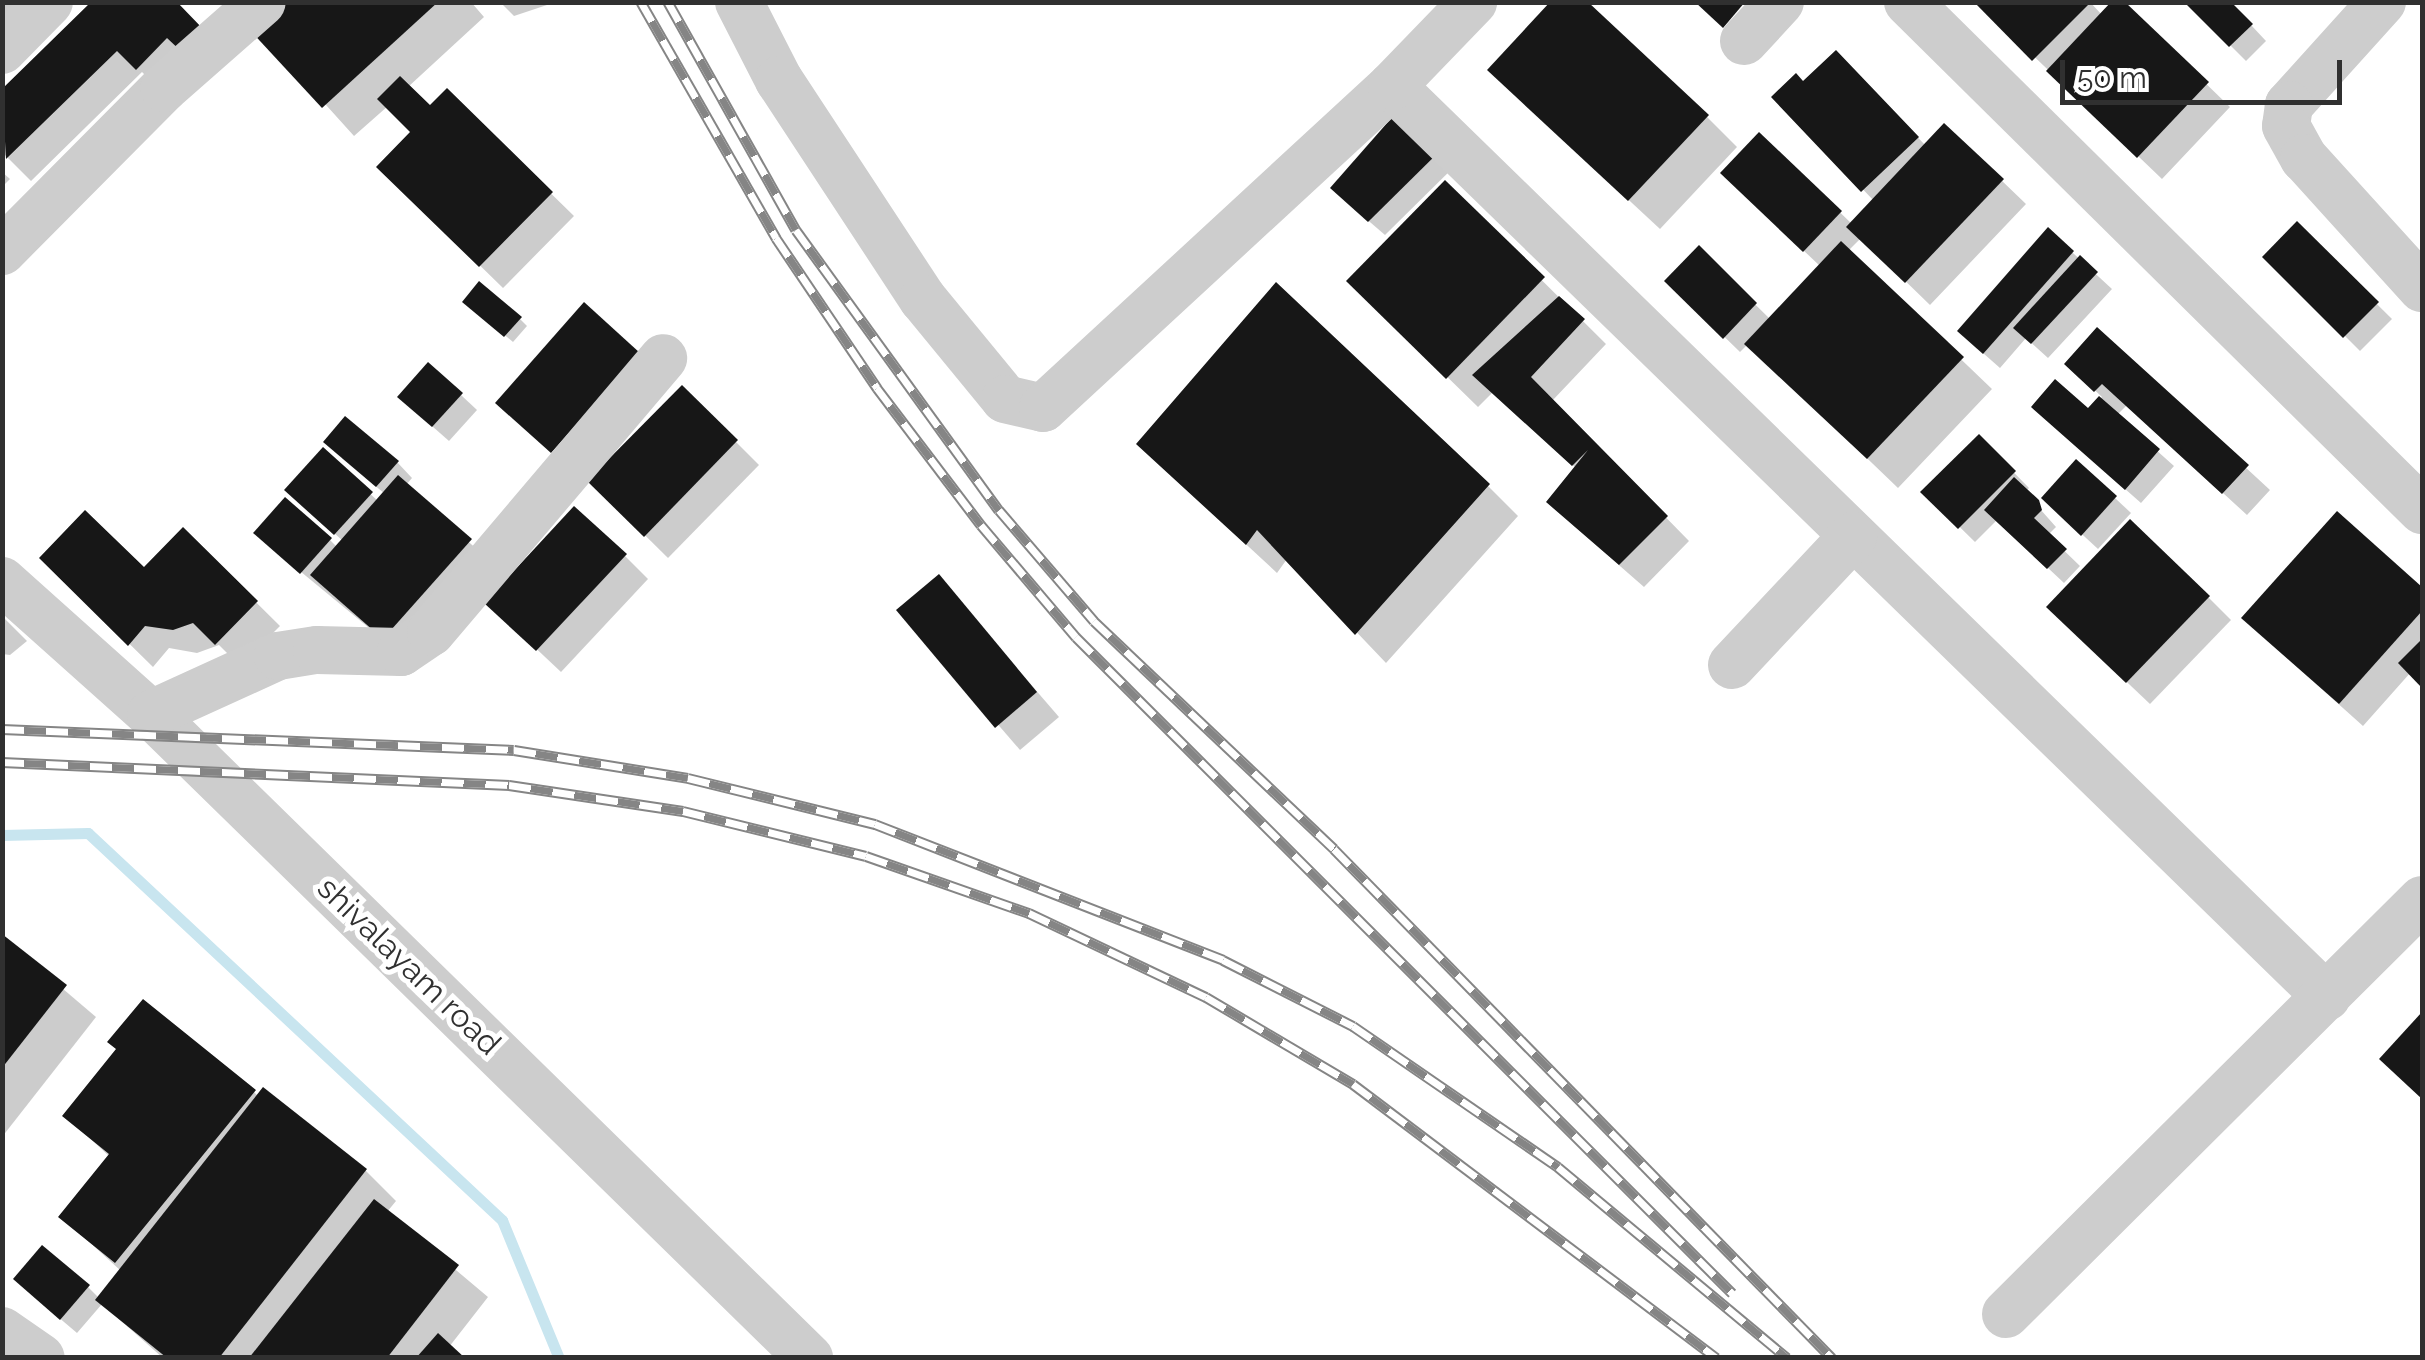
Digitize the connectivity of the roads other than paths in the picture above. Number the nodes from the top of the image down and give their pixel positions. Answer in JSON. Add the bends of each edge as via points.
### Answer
{"nodes":[{"id":1,"x":50,"y":2,"type":"edge"},
{"id":2,"x":262,"y":2,"type":"edge"},
{"id":3,"x":739,"y":2,"type":"edge"},
{"id":4,"x":1473,"y":2,"type":"edge"},
{"id":5,"x":1780,"y":2,"type":"edge"},
{"id":6,"x":1908,"y":2,"type":"edge"},
{"id":7,"x":2382,"y":2,"type":"edge"},
{"id":8,"x":1744,"y":41,"type":"dead end"},
{"id":9,"x":2,"y":50,"type":"edge"},
{"id":10,"x":1392,"y":86,"type":"junction"},
{"id":11,"x":2,"y":250,"type":"edge"},
{"id":12,"x":2422,"y":288,"type":"edge"},
{"id":13,"x":662,"y":358,"type":"dead end"},
{"id":14,"x":2422,"y":510,"type":"edge"},
{"id":15,"x":1853,"y":536,"type":"junction"},
{"id":16,"x":2,"y":581,"type":"edge"},
{"id":17,"x":1732,"y":664,"type":"dead end"},
{"id":18,"x":151,"y":714,"type":"junction"},
{"id":19,"x":2422,"y":900,"type":"edge"},
{"id":20,"x":2327,"y":997,"type":"junction"},
{"id":21,"x":2006,"y":1314,"type":"dead end"},
{"id":22,"x":2,"y":1331,"type":"edge"},
{"id":23,"x":40,"y":1358,"type":"edge"},
{"id":24,"x":809,"y":1358,"type":"edge"}],
"edges":[{"from":1,"to":9,"type":"street"},
{"from":2,"to":11,"type":"street","via":[[164,88]]},
{"from":3,"to":10,"type":"street","via":[[779,80],[923,299],[1005,398],[1044,408]]},
{"from":4,"to":10,"type":"street"},
{"from":5,"to":8,"type":"street"},
{"from":6,"to":14,"type":"street"},
{"from":7,"to":12,"type":"street","via":[[2289,106],[2286,126],[2304,158]]},
{"from":10,"to":15,"type":"street"},
{"from":13,"to":18,"type":"street","via":[[431,632],[401,652],[278,656]]},
{"from":15,"to":17,"type":"street"},
{"from":15,"to":20,"type":"street"},
{"from":16,"to":18,"type":"street","name":"shivalayam road"},
{"from":18,"to":24,"type":"street","name":"shivalayam road"},
{"from":19,"to":20,"type":"street"},
{"from":20,"to":21,"type":"street"},
{"from":22,"to":23,"type":"street"}]}
